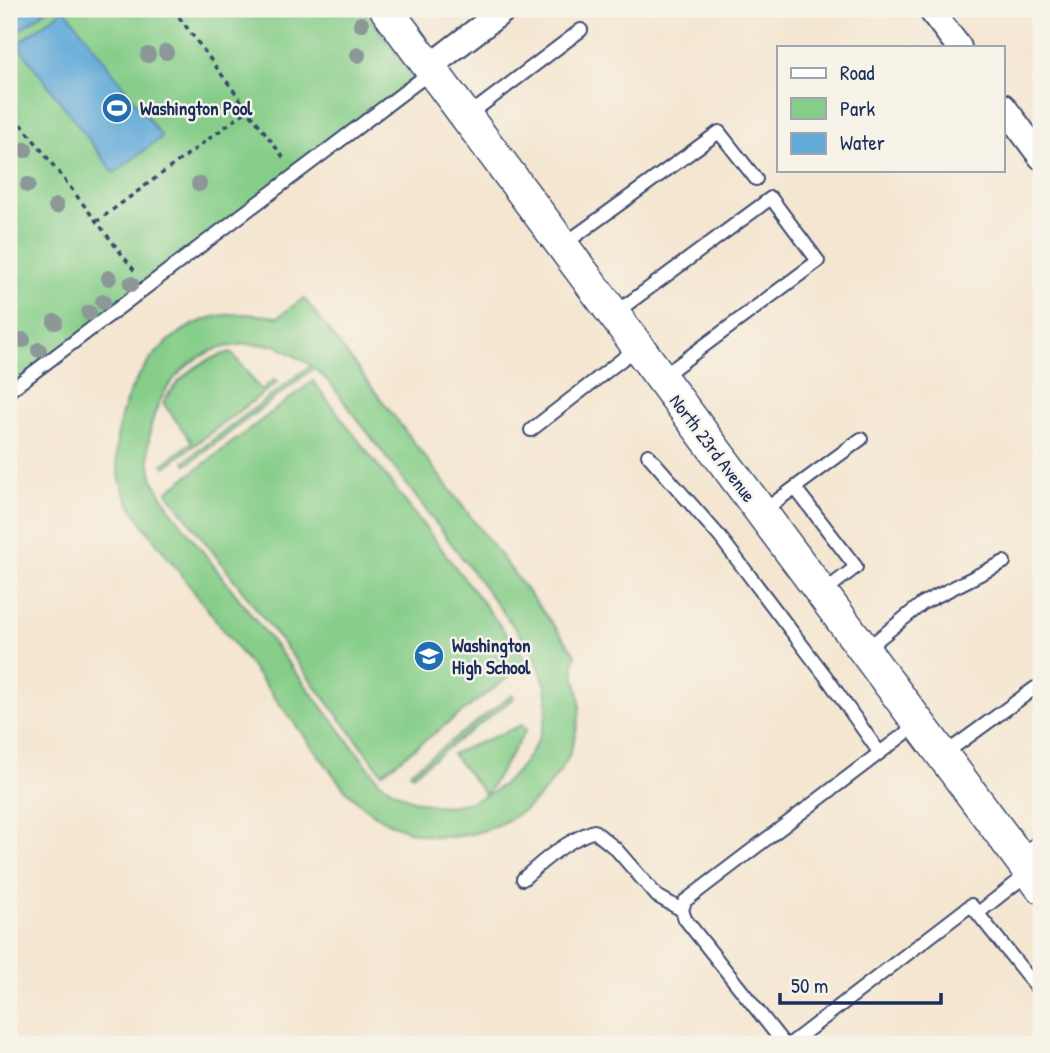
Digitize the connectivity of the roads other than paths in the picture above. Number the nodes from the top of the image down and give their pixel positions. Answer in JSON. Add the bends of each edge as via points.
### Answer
{"nodes":[{"id":1,"x":386,"y":9,"type":"edge"},
{"id":2,"x":505,"y":9,"type":"edge"},
{"id":3,"x":930,"y":9,"type":"edge"},
{"id":4,"x":581,"y":30,"type":"dead end"},
{"id":5,"x":958,"y":46,"type":"edge"},
{"id":6,"x":430,"y":69,"type":"junction"},
{"id":7,"x":1004,"y":107,"type":"edge"},
{"id":8,"x":466,"y":117,"type":"junction"},
{"id":9,"x":1041,"y":157,"type":"edge"},
{"id":10,"x":756,"y":179,"type":"dead end"},
{"id":11,"x":562,"y":246,"type":"junction"},
{"id":12,"x":614,"y":314,"type":"junction"},
{"id":13,"x":638,"y":347,"type":"junction"},
{"id":14,"x":661,"y":378,"type":"junction"},
{"id":15,"x":9,"y":391,"type":"edge"},
{"id":16,"x":531,"y":430,"type":"dead end"},
{"id":17,"x":862,"y":439,"type":"dead end"},
{"id":18,"x":648,"y":455,"type":"dead end"},
{"id":19,"x":795,"y":488,"type":"junction"},
{"id":20,"x":761,"y":512,"type":"junction"},
{"id":21,"x":1004,"y":562,"type":"dead end"},
{"id":22,"x":822,"y":593,"type":"junction"},
{"id":23,"x":864,"y":650,"type":"junction"},
{"id":24,"x":1035,"y":688,"type":"dead end"},
{"id":25,"x":919,"y":723,"type":"junction"},
{"id":26,"x":879,"y":752,"type":"junction"},
{"id":27,"x":943,"y":755,"type":"junction"},
{"id":28,"x":1033,"y":864,"type":"edge"},
{"id":29,"x":523,"y":879,"type":"dead end"},
{"id":30,"x":682,"y":911,"type":"junction"},
{"id":31,"x":978,"y":913,"type":"junction"},
{"id":32,"x":1041,"y":993,"type":"edge"},
{"id":33,"x":784,"y":1044,"type":"edge"},
{"id":34,"x":790,"y":1044,"type":"edge"}],
"edges":[{"from":1,"to":6,"type":"street","name":"North 23rd Avenue"},
{"from":2,"to":6,"type":"street"},
{"from":3,"to":5,"type":"street"},
{"from":4,"to":8,"type":"lane"},
{"from":6,"to":8,"type":"street","name":"North 23rd Avenue"},
{"from":6,"to":15,"type":"lane"},
{"from":7,"to":9,"type":"street"},
{"from":8,"to":11,"type":"street","name":"North 23rd Avenue"},
{"from":10,"to":11,"type":"lane","via":[[719,132]]},
{"from":11,"to":12,"type":"street","name":"North 23rd Avenue"},
{"from":12,"to":13,"type":"street","name":"North 23rd Avenue"},
{"from":12,"to":14,"type":"lane","via":[[772,198],[818,261]]},
{"from":13,"to":14,"type":"street","name":"North 23rd Avenue"},
{"from":13,"to":16,"type":"lane"},
{"from":14,"to":20,"type":"street","name":"North 23rd Avenue"},
{"from":17,"to":19,"type":"lane"},
{"from":18,"to":26,"type":"lane","via":[[720,537]]},
{"from":19,"to":20,"type":"lane"},
{"from":19,"to":22,"type":"lane","via":[[856,567]]},
{"from":20,"to":22,"type":"street","name":"North 23rd Avenue"},
{"from":21,"to":23,"type":"lane","via":[[923,603]]},
{"from":22,"to":23,"type":"street","name":"North 23rd Avenue"},
{"from":23,"to":25,"type":"street","name":"North 23rd Avenue"},
{"from":24,"to":27,"type":"lane"},
{"from":25,"to":26,"type":"lane"},
{"from":25,"to":27,"type":"street","name":"North 23rd Avenue"},
{"from":26,"to":30,"type":"lane","via":[[685,901]]},
{"from":27,"to":28,"type":"street","name":"North 23rd Avenue"},
{"from":28,"to":31,"type":"lane"},
{"from":29,"to":30,"type":"lane","via":[[576,837],[594,831],[657,896]]},
{"from":30,"to":33,"type":"lane"},
{"from":31,"to":32,"type":"lane"},
{"from":31,"to":34,"type":"lane","via":[[971,905]]}]}
